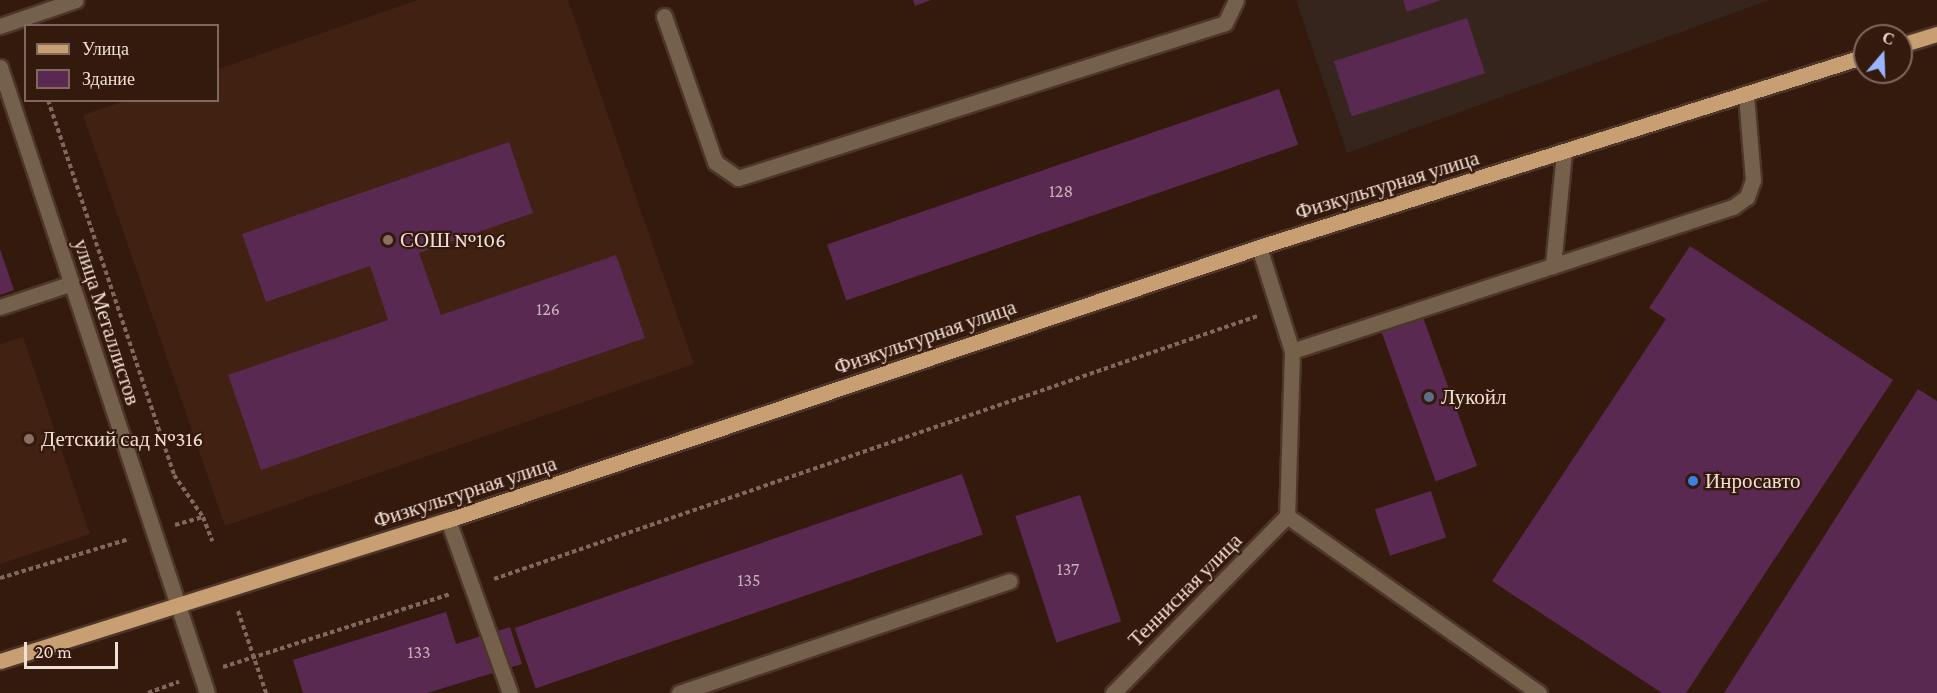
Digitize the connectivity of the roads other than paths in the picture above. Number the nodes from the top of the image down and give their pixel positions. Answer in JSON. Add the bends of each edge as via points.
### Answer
{"nodes":[{"id":1,"x":76,"y":0,"type":"edge"},
{"id":2,"x":1236,"y":0,"type":"edge"},
{"id":3,"x":664,"y":16,"type":"dead end"},
{"id":4,"x":0,"y":26,"type":"edge"},
{"id":5,"x":1937,"y":33,"type":"edge"},
{"id":6,"x":1913,"y":41,"type":"edge"},
{"id":7,"x":1853,"y":60,"type":"edge"},
{"id":8,"x":0,"y":67,"type":"edge"},
{"id":9,"x":1746,"y":94,"type":"junction"},
{"id":10,"x":1564,"y":152,"type":"junction"},
{"id":11,"x":1259,"y":247,"type":"junction"},
{"id":12,"x":1552,"y":267,"type":"junction"},
{"id":13,"x":72,"y":283,"type":"junction"},
{"id":14,"x":0,"y":307,"type":"edge"},
{"id":15,"x":1292,"y":351,"type":"junction"},
{"id":16,"x":1287,"y":516,"type":"junction"},
{"id":17,"x":448,"y":520,"type":"junction"},
{"id":18,"x":1010,"y":581,"type":"dead end"},
{"id":19,"x":178,"y":604,"type":"junction"},
{"id":20,"x":0,"y":661,"type":"edge"},
{"id":21,"x":207,"y":693,"type":"edge"},
{"id":22,"x":510,"y":693,"type":"edge"},
{"id":23,"x":679,"y":693,"type":"edge"},
{"id":24,"x":1113,"y":693,"type":"edge"},
{"id":25,"x":1539,"y":693,"type":"edge"}],
"edges":[{"from":1,"to":4,"type":"street"},
{"from":2,"to":3,"type":"street","via":[[1225,23],[738,178],[715,162]]},
{"from":5,"to":6,"type":"main road"},
{"from":7,"to":9,"type":"main road","name":"Физкультурная улица"},
{"from":8,"to":13,"type":"street","name":"улица Металлистов"},
{"from":9,"to":10,"type":"main road","name":"Физкультурная улица"},
{"from":9,"to":12,"type":"street","via":[[1753,180],[1748,197],[1733,207]]},
{"from":10,"to":11,"type":"main road","name":"Физкультурная улица"},
{"from":10,"to":12,"type":"street"},
{"from":11,"to":15,"type":"street"},
{"from":11,"to":17,"type":"main road","name":"Физкультурная улица"},
{"from":12,"to":15,"type":"street"},
{"from":13,"to":14,"type":"street"},
{"from":13,"to":19,"type":"street","name":"улица Металлистов"},
{"from":15,"to":16,"type":"street"},
{"from":16,"to":24,"type":"street","name":"Теннисная улица"},
{"from":16,"to":25,"type":"street"},
{"from":17,"to":19,"type":"main road","name":"Физкультурная улица"},
{"from":17,"to":22,"type":"street"},
{"from":18,"to":23,"type":"street"},
{"from":19,"to":20,"type":"main road","name":"Физкультурная улица"},
{"from":19,"to":21,"type":"street","name":"улица Металлистов"}]}
